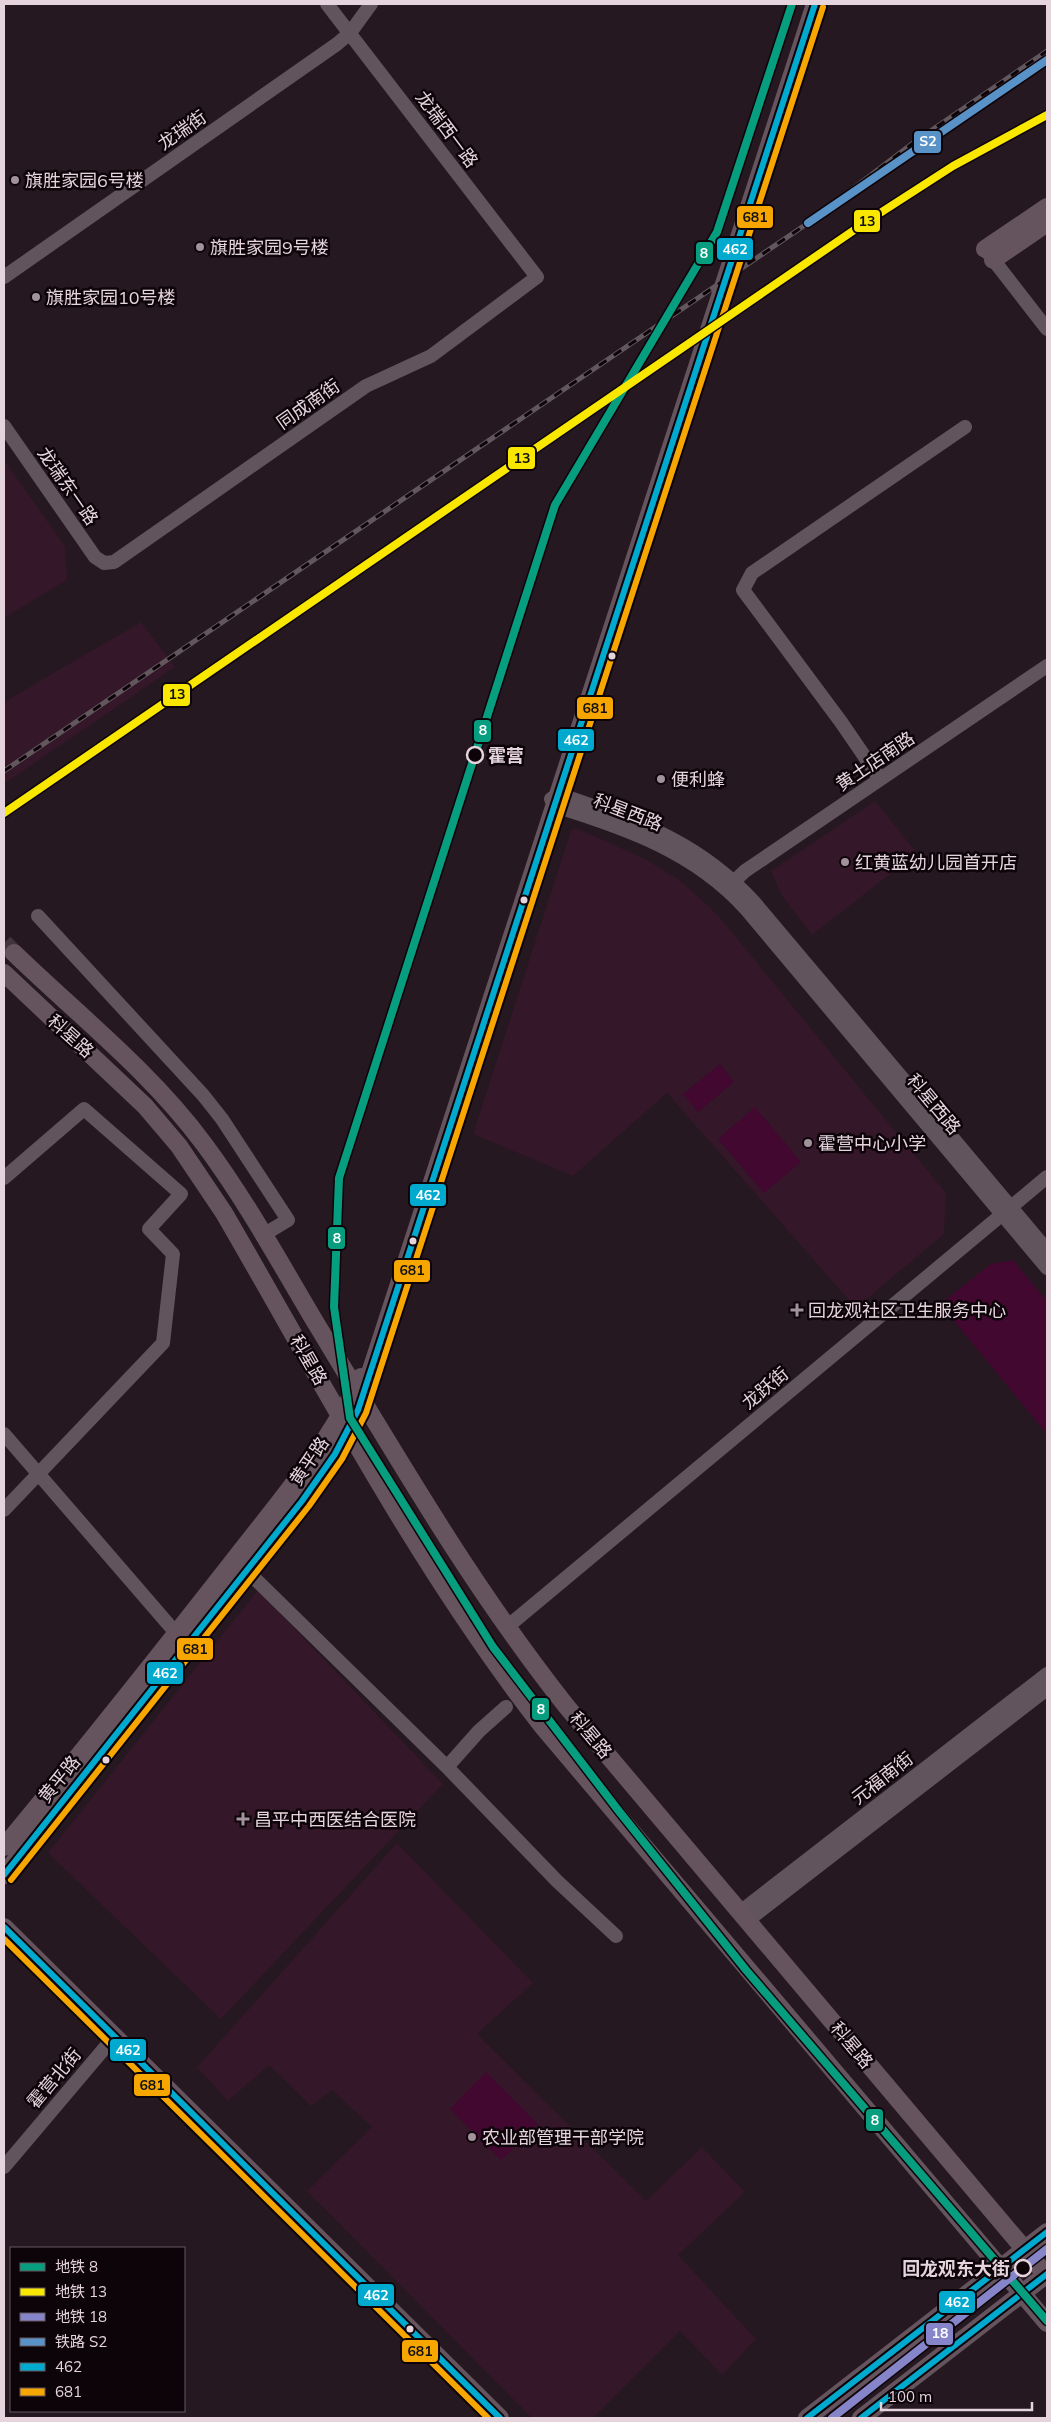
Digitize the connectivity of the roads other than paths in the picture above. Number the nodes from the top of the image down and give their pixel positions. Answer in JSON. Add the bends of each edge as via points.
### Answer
{"nodes":[{"id":1,"x":327,"y":4,"type":"edge"},
{"id":2,"x":371,"y":4,"type":"edge"},
{"id":3,"x":808,"y":4,"type":"edge"},
{"id":4,"x":815,"y":4,"type":"edge"},
{"id":5,"x":350,"y":33,"type":"junction"},
{"id":6,"x":1047,"y":207,"type":"edge"},
{"id":7,"x":1047,"y":223,"type":"edge"},
{"id":8,"x":989,"y":254,"type":"junction"},
{"id":9,"x":4,"y":277,"type":"edge"},
{"id":10,"x":537,"y":277,"type":"joint"},
{"id":11,"x":1047,"y":329,"type":"edge"},
{"id":12,"x":4,"y":426,"type":"edge"},
{"id":13,"x":965,"y":427,"type":"dead end"},
{"id":14,"x":104,"y":562,"type":"joint"},
{"id":15,"x":1047,"y":666,"type":"edge"},
{"id":16,"x":880,"y":779,"type":"junction"},
{"id":17,"x":555,"y":799,"type":"junction"},
{"id":18,"x":730,"y":885,"type":"junction"},
{"id":19,"x":38,"y":916,"type":"dead end"},
{"id":20,"x":14,"y":953,"type":"tunnel mouth"},
{"id":21,"x":4,"y":973,"type":"edge"},
{"id":22,"x":1047,"y":1177,"type":"edge"},
{"id":23,"x":4,"y":1178,"type":"edge"},
{"id":24,"x":1007,"y":1211,"type":"junction"},
{"id":25,"x":263,"y":1235,"type":"junction"},
{"id":26,"x":1047,"y":1250,"type":"edge"},
{"id":27,"x":1047,"y":1268,"type":"edge"},
{"id":28,"x":359,"y":1394,"type":"junction"},
{"id":29,"x":340,"y":1414,"type":"junction"},
{"id":30,"x":349,"y":1429,"type":"junction"},
{"id":31,"x":4,"y":1434,"type":"edge"},
{"id":32,"x":39,"y":1475,"type":"junction"},
{"id":33,"x":4,"y":1510,"type":"edge"},
{"id":34,"x":241,"y":1565,"type":"junction"},
{"id":35,"x":507,"y":1628,"type":"junction"},
{"id":36,"x":182,"y":1640,"type":"junction"},
{"id":37,"x":1047,"y":1674,"type":"edge"},
{"id":38,"x":1047,"y":1689,"type":"edge"},
{"id":39,"x":506,"y":1707,"type":"dead end"},
{"id":40,"x":447,"y":1767,"type":"junction"},
{"id":41,"x":5,"y":1843,"type":"edge"},
{"id":42,"x":4,"y":1875,"type":"edge"},
{"id":43,"x":744,"y":1916,"type":"junction"},
{"id":44,"x":4,"y":1927,"type":"edge"},
{"id":45,"x":616,"y":1936,"type":"dead end"},
{"id":46,"x":114,"y":2036,"type":"junction"},
{"id":47,"x":4,"y":2167,"type":"edge"},
{"id":48,"x":1047,"y":2232,"type":"edge"},
{"id":49,"x":1025,"y":2250,"type":"junction"},
{"id":50,"x":1001,"y":2268,"type":"junction"},
{"id":51,"x":1047,"y":2275,"type":"edge"},
{"id":52,"x":1022,"y":2294,"type":"junction"},
{"id":53,"x":1047,"y":2323,"type":"edge"},
{"id":54,"x":500,"y":2418,"type":"edge"},
{"id":55,"x":807,"y":2418,"type":"edge"},
{"id":56,"x":861,"y":2418,"type":"edge"}],
"edges":[{"from":1,"to":5,"type":"street","name":"龙瑞西一路"},
{"from":2,"to":5,"type":"street","name":"龙瑞街"},
{"from":3,"to":17,"type":"main road","name":"黄平路"},
{"from":4,"to":17,"type":"main road","name":"黄平路"},
{"from":5,"to":9,"type":"street","name":"龙瑞街"},
{"from":5,"to":10,"type":"street","name":"龙瑞西一路"},
{"from":6,"to":8,"type":"main road"},
{"from":7,"to":8,"type":"main road"},
{"from":8,"to":11,"type":"street"},
{"from":10,"to":14,"type":"street","name":"同成南街","via":[[430,356],[366,386],[120,559]]},
{"from":12,"to":14,"type":"street","name":"龙瑞东一路","via":[[92,554]]},
{"from":13,"to":16,"type":"street","via":[[752,573],[743,590]]},
{"from":15,"to":16,"type":"street","name":"黄土店南路"},
{"from":16,"to":18,"type":"street","name":"黄土店南路","via":[[745,871]]},
{"from":17,"to":18,"type":"street","name":"科星西路","via":[[640,822],[666,834],[707,859]]},
{"from":17,"to":28,"type":"main road","name":"黄平路"},
{"from":18,"to":24,"type":"street","name":"科星西路","via":[[746,909]]},
{"from":19,"to":25,"type":"street","via":[[222,1119],[288,1220]]},
{"from":20,"to":25,"type":"main road","name":"科星路","via":[[161,1092],[208,1150]]},
{"from":21,"to":29,"type":"main road","name":"科星路","via":[[120,1081],[179,1146],[224,1212]]},
{"from":22,"to":24,"type":"street","name":"龙跃街"},
{"from":23,"to":32,"type":"street","via":[[84,1109],[182,1194],[149,1230],[173,1254],[163,1343]]},
{"from":24,"to":26,"type":"street","name":"科星西路"},
{"from":24,"to":27,"type":"street","name":"科星西路"},
{"from":24,"to":35,"type":"street","name":"龙跃街"},
{"from":25,"to":28,"type":"main road","name":"科星路"},
{"from":28,"to":29,"type":"main road","name":"黄平路"},
{"from":28,"to":30,"type":"main road","name":"黄平路"},
{"from":28,"to":35,"type":"main road","name":"科星路","via":[[449,1541]]},
{"from":29,"to":30,"type":"main road","name":"科星路"},
{"from":29,"to":34,"type":"main road","name":"黄平路"},
{"from":30,"to":34,"type":"main road","name":"黄平路","via":[[315,1484]]},
{"from":30,"to":50,"type":"main road","name":"科星路","via":[[431,1568],[511,1686]]},
{"from":31,"to":32,"type":"street"},
{"from":32,"to":33,"type":"street"},
{"from":32,"to":36,"type":"street"},
{"from":34,"to":36,"type":"main road","name":"黄平路"},
{"from":34,"to":40,"type":"street"},
{"from":35,"to":43,"type":"main road","name":"科星路","via":[[567,1707]]},
{"from":36,"to":41,"type":"main road","name":"黄平路"},
{"from":36,"to":42,"type":"main road","name":"黄平路"},
{"from":37,"to":43,"type":"street","name":"元福南街"},
{"from":38,"to":43,"type":"street","name":"元福南街"},
{"from":39,"to":40,"type":"street","via":[[478,1731]]},
{"from":40,"to":45,"type":"street","via":[[557,1881]]},
{"from":43,"to":49,"type":"main road","name":"科星路"},
{"from":44,"to":46,"type":"main road"},
{"from":46,"to":47,"type":"street","name":"霍营北街"},
{"from":46,"to":54,"type":"main road"},
{"from":48,"to":49,"type":"main road"},
{"from":49,"to":50,"type":"main road"},
{"from":49,"to":51,"type":"main road","name":"科星路"},
{"from":50,"to":52,"type":"main road","name":"科星路"},
{"from":50,"to":55,"type":"main road"},
{"from":51,"to":52,"type":"main road"},
{"from":52,"to":53,"type":"main road","name":"科星路"},
{"from":52,"to":56,"type":"main road"}]}
